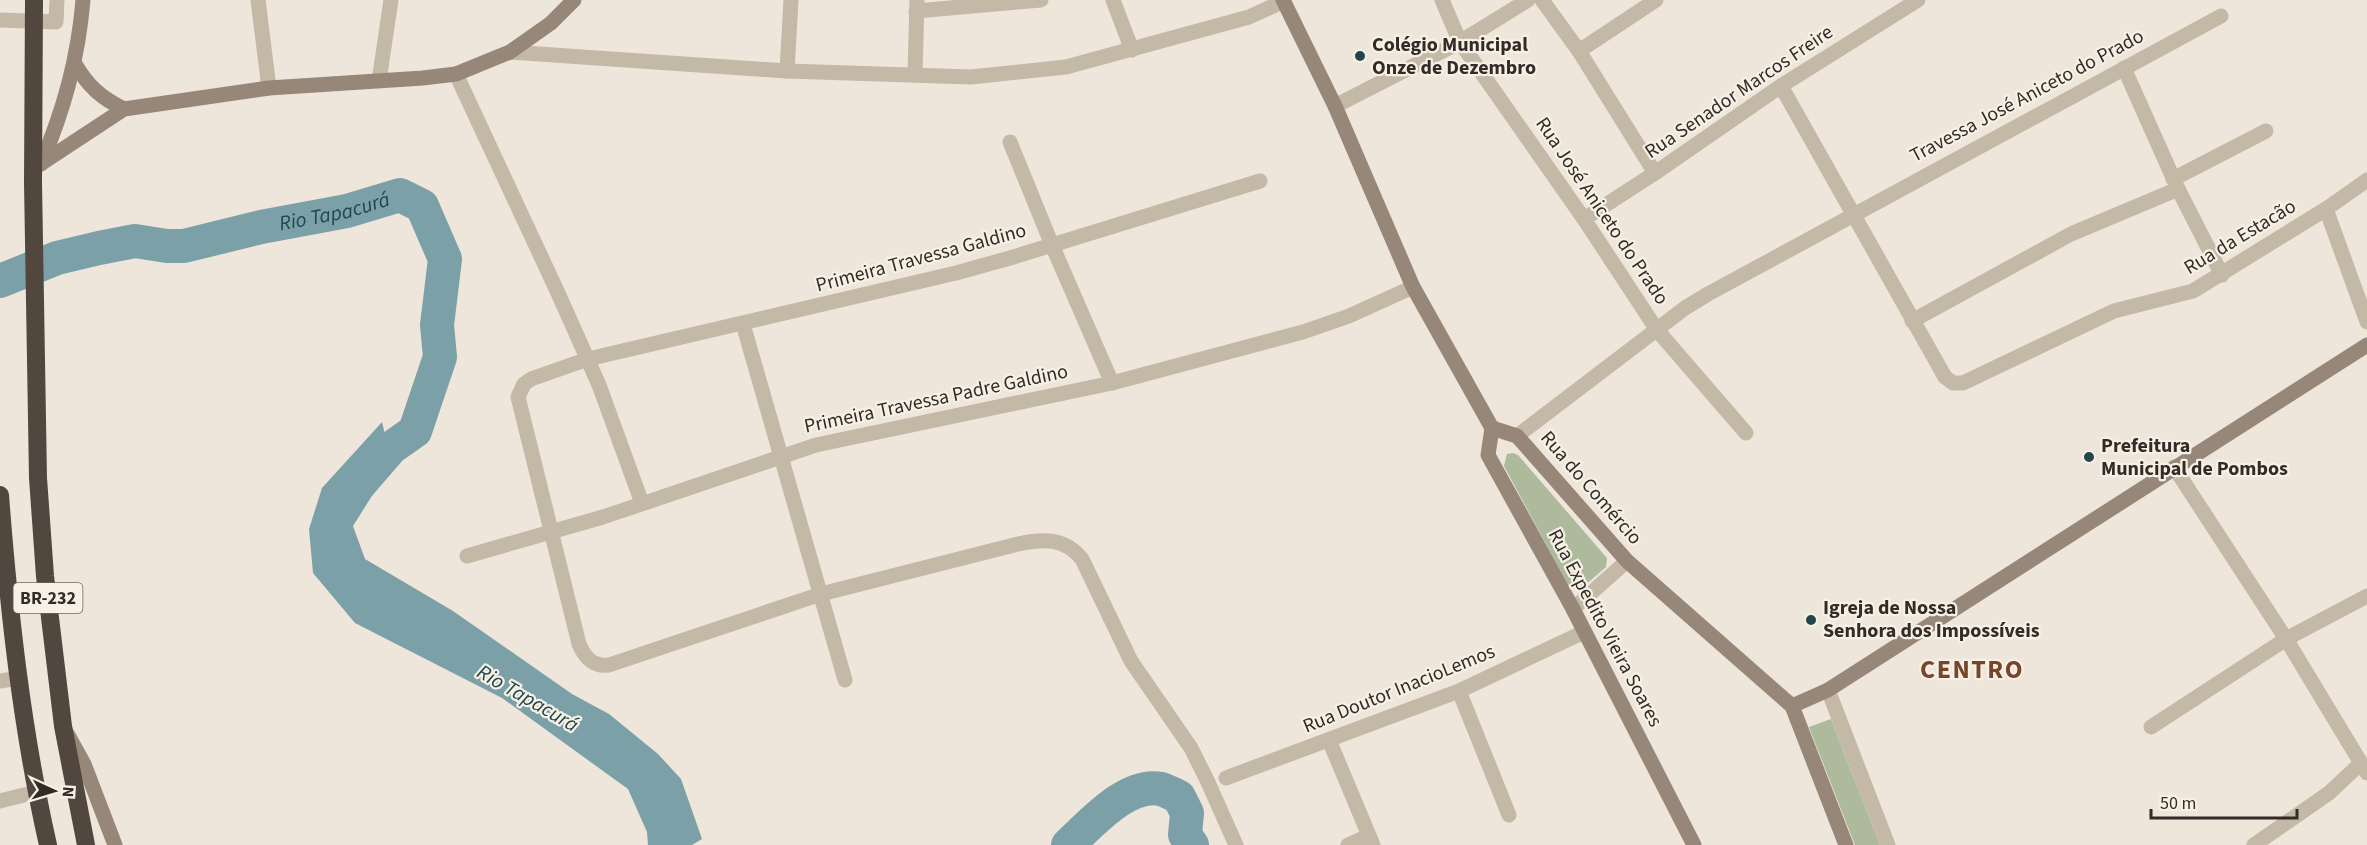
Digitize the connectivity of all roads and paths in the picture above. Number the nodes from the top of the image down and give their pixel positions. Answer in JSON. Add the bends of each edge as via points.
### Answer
{"nodes":[{"id":1,"x":34,"y":0,"type":"edge"},
{"id":2,"x":57,"y":0,"type":"edge"},
{"id":3,"x":83,"y":0,"type":"edge"},
{"id":4,"x":258,"y":0,"type":"edge"},
{"id":5,"x":391,"y":0,"type":"edge"},
{"id":6,"x":574,"y":0,"type":"edge"},
{"id":7,"x":792,"y":0,"type":"edge"},
{"id":8,"x":1041,"y":0,"type":"edge"},
{"id":9,"x":1113,"y":0,"type":"edge"},
{"id":10,"x":1283,"y":0,"type":"edge"},
{"id":11,"x":1442,"y":0,"type":"edge"},
{"id":12,"x":1528,"y":0,"type":"edge"},
{"id":13,"x":1542,"y":0,"type":"edge"},
{"id":14,"x":1656,"y":0,"type":"edge"},
{"id":15,"x":1918,"y":0,"type":"edge"},
{"id":16,"x":917,"y":5,"type":"edge"},
{"id":17,"x":2221,"y":16,"type":"dead end"},
{"id":18,"x":0,"y":20,"type":"edge"},
{"id":19,"x":1460,"y":42,"type":"junction"},
{"id":20,"x":1132,"y":50,"type":"junction"},
{"id":21,"x":1579,"y":51,"type":"junction"},
{"id":22,"x":510,"y":52,"type":"junction"},
{"id":23,"x":75,"y":64,"type":"junction"},
{"id":24,"x":2124,"y":68,"type":"junction"},
{"id":25,"x":787,"y":71,"type":"junction"},
{"id":26,"x":456,"y":74,"type":"junction"},
{"id":27,"x":915,"y":75,"type":"junction"},
{"id":28,"x":379,"y":81,"type":"junction"},
{"id":29,"x":1781,"y":86,"type":"junction"},
{"id":30,"x":269,"y":88,"type":"junction"},
{"id":31,"x":1335,"y":106,"type":"junction"},
{"id":32,"x":124,"y":109,"type":"junction"},
{"id":33,"x":2266,"y":131,"type":"dead end"},
{"id":34,"x":1010,"y":142,"type":"dead end"},
{"id":35,"x":42,"y":163,"type":"junction"},
{"id":36,"x":1655,"y":173,"type":"junction"},
{"id":37,"x":2367,"y":180,"type":"edge"},
{"id":38,"x":1260,"y":181,"type":"dead end"},
{"id":39,"x":33,"y":183,"type":"junction"},
{"id":40,"x":2175,"y":184,"type":"junction"},
{"id":41,"x":2326,"y":209,"type":"junction"},
{"id":42,"x":1853,"y":214,"type":"junction"},
{"id":43,"x":1584,"y":219,"type":"junction"},
{"id":44,"x":1052,"y":245,"type":"junction"},
{"id":45,"x":2222,"y":275,"type":"junction"},
{"id":46,"x":1413,"y":287,"type":"junction"},
{"id":47,"x":1912,"y":321,"type":"junction"},
{"id":48,"x":2367,"y":322,"type":"edge"},
{"id":49,"x":743,"y":324,"type":"junction"},
{"id":50,"x":1657,"y":330,"type":"junction"},
{"id":51,"x":2367,"y":345,"type":"edge"},
{"id":52,"x":588,"y":359,"type":"junction"},
{"id":53,"x":1113,"y":382,"type":"junction"},
{"id":54,"x":1492,"y":428,"type":"junction"},
{"id":55,"x":1746,"y":433,"type":"dead end"},
{"id":56,"x":1517,"y":436,"type":"junction"},
{"id":57,"x":782,"y":457,"type":"junction"},
{"id":58,"x":2174,"y":467,"type":"junction"},
{"id":59,"x":0,"y":495,"type":"edge"},
{"id":60,"x":642,"y":503,"type":"junction"},
{"id":61,"x":551,"y":532,"type":"junction"},
{"id":62,"x":468,"y":556,"type":"dead end"},
{"id":63,"x":1627,"y":561,"type":"junction"},
{"id":64,"x":821,"y":594,"type":"junction"},
{"id":65,"x":2367,"y":596,"type":"edge"},
{"id":66,"x":1573,"y":609,"type":"junction"},
{"id":67,"x":1584,"y":632,"type":"junction"},
{"id":68,"x":2286,"y":639,"type":"junction"},
{"id":69,"x":9,"y":679,"type":"edge"},
{"id":70,"x":844,"y":680,"type":"dead end"},
{"id":71,"x":1828,"y":690,"type":"junction"},
{"id":72,"x":1459,"y":691,"type":"junction"},
{"id":73,"x":1792,"y":706,"type":"junction"},
{"id":74,"x":63,"y":726,"type":"junction"},
{"id":75,"x":2151,"y":727,"type":"dead end"},
{"id":76,"x":1329,"y":740,"type":"junction"},
{"id":77,"x":2363,"y":769,"type":"edge"},
{"id":78,"x":1226,"y":778,"type":"dead end"},
{"id":79,"x":36,"y":792,"type":"junction"},
{"id":80,"x":0,"y":801,"type":"edge"},
{"id":81,"x":1509,"y":815,"type":"dead end"},
{"id":82,"x":1370,"y":841,"type":"edge"},
{"id":83,"x":48,"y":845,"type":"edge"},
{"id":84,"x":86,"y":845,"type":"edge"},
{"id":85,"x":115,"y":845,"type":"edge"},
{"id":86,"x":1236,"y":845,"type":"edge"},
{"id":87,"x":1348,"y":845,"type":"edge"},
{"id":88,"x":1694,"y":845,"type":"edge"},
{"id":89,"x":1846,"y":845,"type":"edge"},
{"id":90,"x":1888,"y":845,"type":"edge"},
{"id":91,"x":2254,"y":845,"type":"edge"}],
"edges":[{"from":1,"to":39,"type":"highway","number":"BR-232"},
{"from":2,"to":18,"type":"street","via":[[56,22]]},
{"from":3,"to":23,"type":"main road"},
{"from":4,"to":30,"type":"street"},
{"from":5,"to":28,"type":"street"},
{"from":6,"to":22,"type":"main road","via":[[551,23]]},
{"from":7,"to":25,"type":"street"},
{"from":8,"to":16,"type":"street"},
{"from":9,"to":20,"type":"street"},
{"from":10,"to":20,"type":"street","via":[[1248,17]]},
{"from":10,"to":31,"type":"main road"},
{"from":11,"to":19,"type":"street","name":"Rua José Aniceto do Prado"},
{"from":12,"to":19,"type":"street"},
{"from":13,"to":21,"type":"street"},
{"from":14,"to":21,"type":"street"},
{"from":15,"to":29,"type":"street","name":"Rua Senador Marcos Freire"},
{"from":16,"to":27,"type":"street"},
{"from":17,"to":24,"type":"street","name":"Travessa José Aniceto do Prado"},
{"from":19,"to":31,"type":"street"},
{"from":19,"to":43,"type":"street","name":"Rua José Aniceto do Prado"},
{"from":20,"to":27,"type":"street","via":[[1043,70],[971,77]]},
{"from":21,"to":36,"type":"street"},
{"from":22,"to":25,"type":"street"},
{"from":22,"to":26,"type":"main road"},
{"from":23,"to":32,"type":"main road","via":[[98,94]]},
{"from":23,"to":35,"type":"main road"},
{"from":24,"to":40,"type":"street"},
{"from":24,"to":42,"type":"street","name":"Travessa José Aniceto do Prado"},
{"from":25,"to":27,"type":"street"},
{"from":26,"to":28,"type":"main road"},
{"from":26,"to":52,"type":"street"},
{"from":28,"to":30,"type":"main road"},
{"from":29,"to":36,"type":"street","name":"Rua Senador Marcos Freire"},
{"from":29,"to":42,"type":"street"},
{"from":30,"to":32,"type":"main road"},
{"from":31,"to":46,"type":"main road"},
{"from":32,"to":35,"type":"main road"},
{"from":33,"to":40,"type":"street"},
{"from":34,"to":44,"type":"street"},
{"from":35,"to":39,"type":"main road"},
{"from":36,"to":43,"type":"street","name":"Rua Senador Marcos Freire"},
{"from":37,"to":41,"type":"street","name":"Rua da Estacão"},
{"from":38,"to":44,"type":"street","name":"Primeira Travessa Galdino"},
{"from":39,"to":74,"type":"highway","number":"BR-232","via":[[38,477]]},
{"from":40,"to":45,"type":"street"},
{"from":40,"to":47,"type":"street","via":[[2071,234]]},
{"from":41,"to":45,"type":"street","name":"Rua da Estacão"},
{"from":41,"to":48,"type":"street"},
{"from":42,"to":47,"type":"street"},
{"from":42,"to":50,"type":"street","name":"Travessa José Aniceto do Prado","via":[[1708,294]]},
{"from":43,"to":50,"type":"street","name":"Rua José Aniceto do Prado"},
{"from":44,"to":49,"type":"street","name":"Primeira Travessa Galdino","via":[[956,273]]},
{"from":44,"to":53,"type":"street"},
{"from":45,"to":47,"type":"street","name":"Rua da Estacão","via":[[2193,291],[2114,311],[1963,383],[1953,383],[1945,377]]},
{"from":46,"to":53,"type":"street","name":"Primeira Travessa Padre Galdino","via":[[1303,332]]},
{"from":46,"to":54,"type":"main road"},
{"from":49,"to":52,"type":"street","name":"Primeira Travessa Galdino"},
{"from":49,"to":57,"type":"street"},
{"from":50,"to":55,"type":"street","name":"Rua José Aniceto do Prado"},
{"from":50,"to":56,"type":"street","name":"Travessa José Aniceto do Prado"},
{"from":51,"to":58,"type":"main road"},
{"from":52,"to":60,"type":"street"},
{"from":52,"to":61,"type":"street","name":"Primeira Travessa Galdino","via":[[531,379],[518,397]]},
{"from":53,"to":57,"type":"street","name":"Primeira Travessa Padre Galdino","via":[[816,446]]},
{"from":54,"to":56,"type":"main road","name":"Rua do Comércio"},
{"from":54,"to":66,"type":"main road","name":"Rua Expedito Vieira Soares","via":[[1488,455]]},
{"from":56,"to":63,"type":"main road","name":"Rua do Comércio"},
{"from":57,"to":60,"type":"street","name":"Primeira Travessa Padre Galdino"},
{"from":57,"to":64,"type":"street"},
{"from":58,"to":68,"type":"street"},
{"from":58,"to":71,"type":"main road"},
{"from":59,"to":69,"type":"highway","number":"BR-232"},
{"from":60,"to":61,"type":"street","name":"Primeira Travessa Padre Galdino"},
{"from":61,"to":62,"type":"street","name":"Primeira Travessa Padre Galdino"},
{"from":61,"to":64,"type":"street","name":"Primeira Travessa Galdino","via":[[579,644],[585,657],[597,665],[609,665]]},
{"from":63,"to":66,"type":"street"},
{"from":63,"to":73,"type":"main road","name":"Rua do Comércio"},
{"from":64,"to":70,"type":"street"},
{"from":64,"to":86,"type":"street","via":[[1032,542],[1052,541],[1069,546],[1082,559],[1131,661],[1191,748]]},
{"from":65,"to":68,"type":"street"},
{"from":66,"to":67,"type":"main road","name":"Rua Expedito Vieira Soares"},
{"from":67,"to":72,"type":"street","name":"Rua Doutor InacioLemos"},
{"from":67,"to":88,"type":"main road","name":"Rua Expedito Vieira Soares"},
{"from":68,"to":75,"type":"street"},
{"from":68,"to":77,"type":"street"},
{"from":69,"to":79,"type":"highway","number":"BR-232"},
{"from":71,"to":73,"type":"main road"},
{"from":71,"to":90,"type":"street"},
{"from":72,"to":76,"type":"street","name":"Rua Doutor InacioLemos"},
{"from":72,"to":81,"type":"street"},
{"from":73,"to":89,"type":"main road","name":"Rua do Comércio"},
{"from":74,"to":84,"type":"highway","number":"BR-232"},
{"from":74,"to":85,"type":"main road","via":[[84,764]]},
{"from":76,"to":78,"type":"street","name":"Rua Doutor InacioLemos"},
{"from":76,"to":82,"type":"street"},
{"from":77,"to":91,"type":"street"},
{"from":79,"to":80,"type":"street"},
{"from":79,"to":83,"type":"highway","number":"BR-232"},
{"from":82,"to":87,"type":"street"}]}
